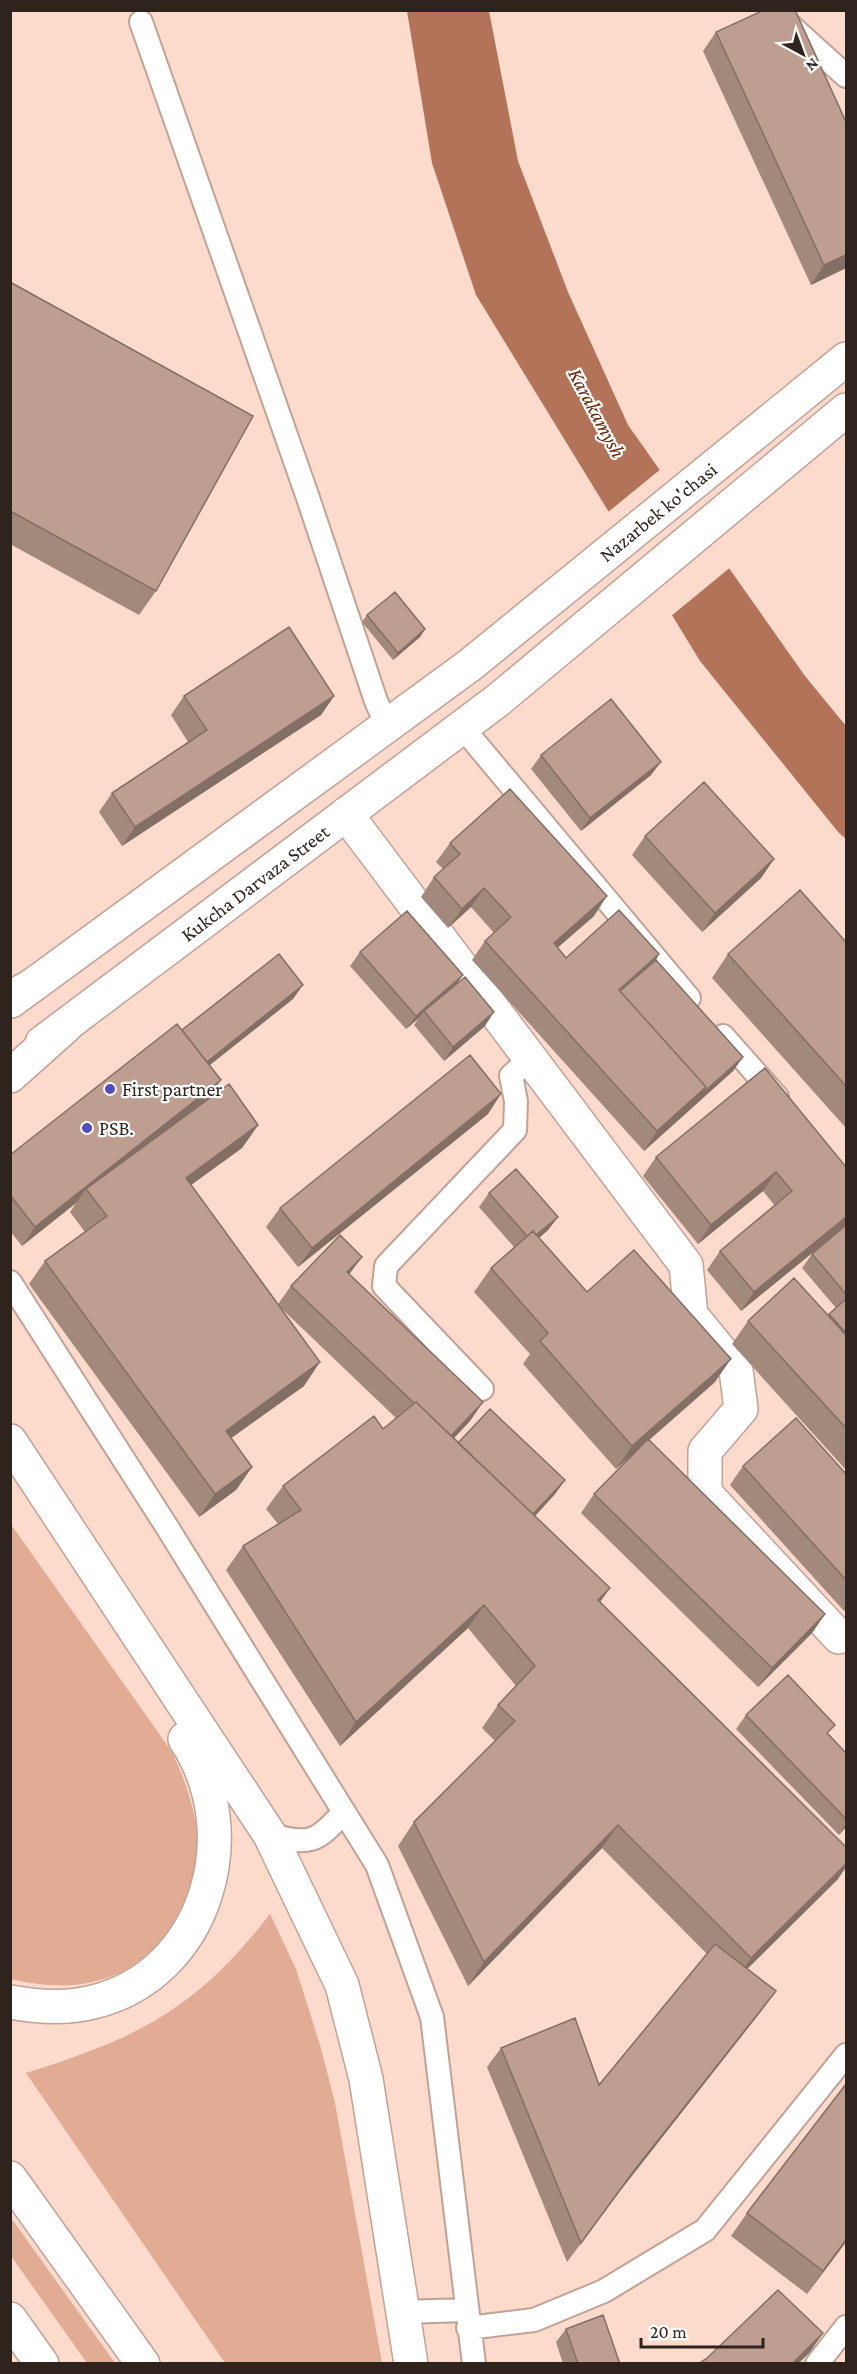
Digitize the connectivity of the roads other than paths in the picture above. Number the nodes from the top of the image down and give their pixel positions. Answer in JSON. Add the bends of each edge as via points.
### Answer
{"nodes":[{"id":1,"x":773,"y":10,"type":"edge"},
{"id":2,"x":141,"y":22,"type":"dead end"},
{"id":3,"x":846,"y":76,"type":"edge"},
{"id":4,"x":838,"y":367,"type":"edge"},
{"id":5,"x":846,"y":410,"type":"edge"},
{"id":6,"x":387,"y":726,"type":"junction"},
{"id":7,"x":462,"y":727,"type":"junction"},
{"id":8,"x":346,"y":814,"type":"junction"},
{"id":9,"x":18,"y":995,"type":"edge"},
{"id":10,"x":66,"y":1026,"type":"junction"},
{"id":11,"x":531,"y":1057,"type":"junction"},
{"id":12,"x":10,"y":1065,"type":"edge"},
{"id":13,"x":10,"y":1076,"type":"edge"},
{"id":14,"x":794,"y":1115,"type":"edge"},
{"id":15,"x":10,"y":1282,"type":"edge"},
{"id":16,"x":482,"y":1389,"type":"dead end"},
{"id":17,"x":10,"y":1441,"type":"edge"},
{"id":18,"x":10,"y":1479,"type":"edge"},
{"id":19,"x":839,"y":1636,"type":"dead end"},
{"id":20,"x":344,"y":1812,"type":"junction"},
{"id":21,"x":270,"y":1835,"type":"junction"},
{"id":22,"x":10,"y":2002,"type":"edge"},
{"id":23,"x":846,"y":2055,"type":"edge"},
{"id":24,"x":10,"y":2178,"type":"edge"},
{"id":25,"x":403,"y":2312,"type":"junction"},
{"id":26,"x":10,"y":2319,"type":"edge"},
{"id":27,"x":467,"y":2319,"type":"junction"},
{"id":28,"x":846,"y":2327,"type":"edge"},
{"id":29,"x":42,"y":2364,"type":"edge"},
{"id":30,"x":143,"y":2364,"type":"edge"},
{"id":31,"x":411,"y":2364,"type":"edge"},
{"id":32,"x":474,"y":2364,"type":"edge"},
{"id":33,"x":817,"y":2364,"type":"edge"}],
"edges":[{"from":1,"to":3,"type":"lane"},
{"from":2,"to":6,"type":"lane"},
{"from":4,"to":6,"type":"main road","name":"Nazarbek ko'chasi","via":[[470,665]]},
{"from":5,"to":7,"type":"main road","name":"Kukcha Darvaza Street"},
{"from":6,"to":9,"type":"main road"},
{"from":7,"to":8,"type":"main road","name":"Kukcha Darvaza Street"},
{"from":7,"to":14,"type":"lane","via":[[707,1018]]},
{"from":8,"to":10,"type":"main road","name":"Kukcha Darvaza Street"},
{"from":8,"to":11,"type":"main road"},
{"from":10,"to":12,"type":"main road","name":"Kukcha Darvaza Street"},
{"from":10,"to":13,"type":"main road"},
{"from":11,"to":16,"type":"lane","via":[[511,1076],[516,1101],[515,1130],[386,1266],[384,1286]]},
{"from":11,"to":19,"type":"main road","via":[[686,1265],[691,1315],[736,1371],[741,1410],[705,1451],[705,1493]]},
{"from":15,"to":20,"type":"lane"},
{"from":17,"to":21,"type":"main road"},
{"from":18,"to":22,"type":"main road","via":[[199,1760],[210,1791],[216,1846],[204,1902],[171,1954],[147,1977],[93,2002],[42,2006]]},
{"from":20,"to":21,"type":"lane","via":[[326,1832],[301,1843]]},
{"from":20,"to":27,"type":"lane","via":[[377,1865],[432,2017]]},
{"from":21,"to":25,"type":"main road","via":[[342,1985],[366,2079]]},
{"from":23,"to":27,"type":"lane","via":[[705,2230],[604,2291],[534,2320]]},
{"from":24,"to":30,"type":"main road"},
{"from":25,"to":27,"type":"lane"},
{"from":25,"to":31,"type":"main road"},
{"from":26,"to":29,"type":"main road"},
{"from":27,"to":32,"type":"lane"},
{"from":28,"to":33,"type":"lane"}]}
